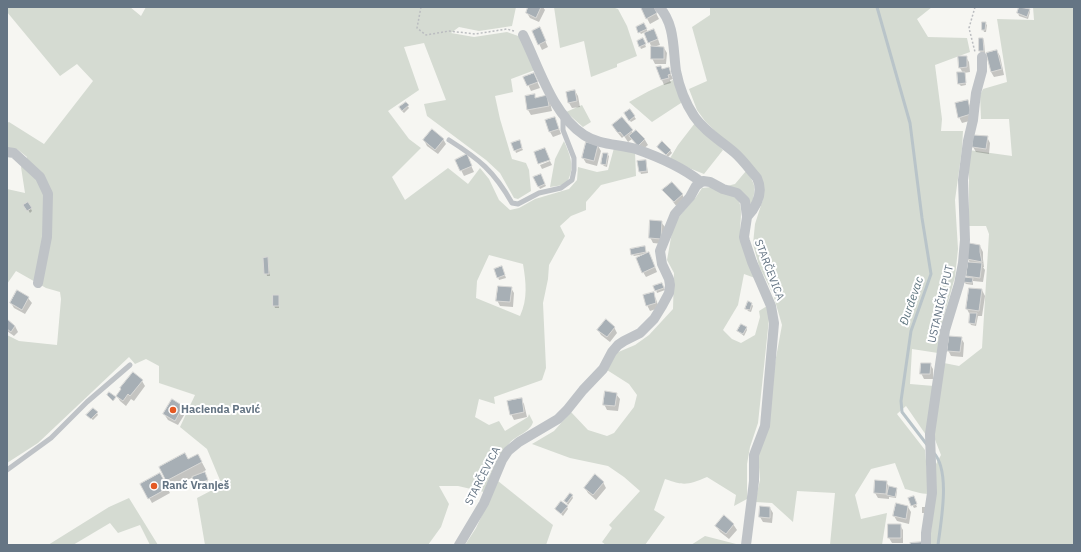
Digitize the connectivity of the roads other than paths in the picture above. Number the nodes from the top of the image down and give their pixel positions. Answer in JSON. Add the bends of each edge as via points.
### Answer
{"nodes":[{"id":1,"x":659,"y":7,"type":"edge"},
{"id":2,"x":523,"y":34,"type":"road end"},
{"id":3,"x":978,"y":56,"type":"road end"},
{"id":4,"x":565,"y":116,"type":"junction"},
{"id":5,"x":449,"y":140,"type":"dead end"},
{"id":6,"x":7,"y":152,"type":"edge"},
{"id":7,"x":701,"y":182,"type":"junction"},
{"id":8,"x":747,"y":217,"type":"junction"},
{"id":9,"x":38,"y":283,"type":"dead end"},
{"id":10,"x":130,"y":365,"type":"dead end"},
{"id":11,"x":7,"y":470,"type":"edge"},
{"id":12,"x":458,"y":545,"type":"edge"},
{"id":13,"x":746,"y":545,"type":"edge"},
{"id":14,"x":926,"y":545,"type":"edge"}],
"edges":[{"from":1,"to":8,"type":"street","via":[[671,33],[676,72],[694,116],[736,154],[757,178],[759,198]]},
{"from":2,"to":4,"type":"street","via":[[551,96]]},
{"from":3,"to":14,"type":"street","name":"USTANIČKI PUT","via":[[982,70],[963,180],[964,263],[946,330],[931,426],[932,493]]},
{"from":4,"to":5,"type":"lane","via":[[562,124],[574,158],[572,180],[562,188],[538,193],[518,204],[512,203],[496,177],[480,161]]},
{"from":4,"to":7,"type":"street","via":[[590,138],[635,149],[669,162]]},
{"from":6,"to":9,"type":"street","via":[[14,153],[40,177],[48,194],[47,237]]},
{"from":7,"to":8,"type":"street","name":"STARČEVICA","via":[[710,182],[741,196],[746,205]]},
{"from":7,"to":12,"type":"street","name":"STARČEVICA","via":[[672,219],[660,251],[670,285],[669,293],[654,319],[640,333],[618,345],[603,369],[558,419],[508,451],[484,503]]},
{"from":8,"to":13,"type":"street","name":"STARČEVICA","via":[[745,242],[771,306],[774,323],[765,426],[754,455],[754,481]]},
{"from":10,"to":11,"type":"lane","via":[[87,402],[51,438]]}]}
